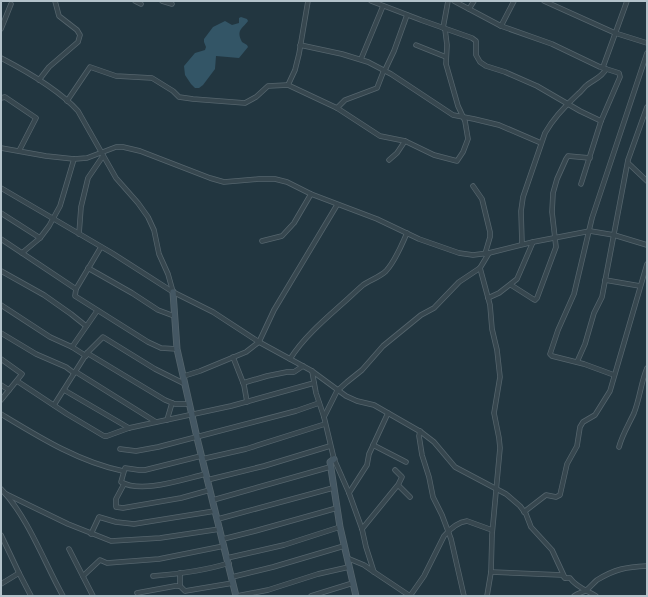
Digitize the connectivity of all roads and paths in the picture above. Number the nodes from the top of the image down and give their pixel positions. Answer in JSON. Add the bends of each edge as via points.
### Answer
{"nodes":[{"id":1,"x":55,"y":1,"type":"edge"},
{"id":2,"x":135,"y":1,"type":"edge"},
{"id":3,"x":162,"y":1,"type":"edge"},
{"id":4,"x":308,"y":1,"type":"edge"},
{"id":5,"x":372,"y":1,"type":"edge"},
{"id":6,"x":448,"y":1,"type":"edge"},
{"id":7,"x":454,"y":1,"type":"edge"},
{"id":8,"x":474,"y":1,"type":"edge"},
{"id":9,"x":514,"y":1,"type":"edge"},
{"id":10,"x":544,"y":1,"type":"edge"},
{"id":11,"x":627,"y":1,"type":"edge"},
{"id":12,"x":11,"y":4,"type":"dead end"},
{"id":13,"x":141,"y":4,"type":"dead end"},
{"id":14,"x":172,"y":4,"type":"dead end"},
{"id":15,"x":383,"y":6,"type":"junction"},
{"id":16,"x":469,"y":9,"type":"junction"},
{"id":17,"x":407,"y":14,"type":"junction"},
{"id":18,"x":501,"y":26,"type":"junction"},
{"id":19,"x":444,"y":28,"type":"junction"},
{"id":20,"x":1,"y":29,"type":"edge"},
{"id":21,"x":615,"y":33,"type":"junction"},
{"id":22,"x":647,"y":43,"type":"edge"},
{"id":23,"x":416,"y":45,"type":"dead end"},
{"id":24,"x":300,"y":46,"type":"junction"},
{"id":25,"x":647,"y":53,"type":"edge"},
{"id":26,"x":446,"y":57,"type":"junction"},
{"id":27,"x":1,"y":58,"type":"edge"},
{"id":28,"x":361,"y":59,"type":"junction"},
{"id":29,"x":605,"y":68,"type":"junction"},
{"id":30,"x":385,"y":70,"type":"junction"},
{"id":31,"x":39,"y":80,"type":"junction"},
{"id":32,"x":288,"y":85,"type":"junction"},
{"id":33,"x":1,"y":98,"type":"edge"},
{"id":34,"x":67,"y":101,"type":"junction"},
{"id":35,"x":567,"y":103,"type":"junction"},
{"id":36,"x":647,"y":107,"type":"edge"},
{"id":37,"x":337,"y":108,"type":"junction"},
{"id":38,"x":463,"y":117,"type":"junction"},
{"id":39,"x":601,"y":121,"type":"junction"},
{"id":40,"x":405,"y":141,"type":"junction"},
{"id":41,"x":541,"y":143,"type":"junction"},
{"id":42,"x":1,"y":148,"type":"edge"},
{"id":43,"x":19,"y":151,"type":"junction"},
{"id":44,"x":102,"y":154,"type":"junction"},
{"id":45,"x":590,"y":158,"type":"junction"},
{"id":46,"x":74,"y":159,"type":"junction"},
{"id":47,"x":389,"y":160,"type":"dead end"},
{"id":48,"x":628,"y":163,"type":"junction"},
{"id":49,"x":647,"y":180,"type":"edge"},
{"id":50,"x":581,"y":184,"type":"dead end"},
{"id":51,"x":473,"y":186,"type":"dead end"},
{"id":52,"x":1,"y":188,"type":"edge"},
{"id":53,"x":311,"y":194,"type":"junction"},
{"id":54,"x":337,"y":205,"type":"junction"},
{"id":55,"x":1,"y":213,"type":"edge"},
{"id":56,"x":53,"y":220,"type":"junction"},
{"id":57,"x":590,"y":231,"type":"junction"},
{"id":58,"x":407,"y":233,"type":"junction"},
{"id":59,"x":79,"y":234,"type":"junction"},
{"id":60,"x":614,"y":235,"type":"junction"},
{"id":61,"x":40,"y":238,"type":"junction"},
{"id":62,"x":555,"y":238,"type":"junction"},
{"id":63,"x":1,"y":239,"type":"edge"},
{"id":64,"x":262,"y":241,"type":"dead end"},
{"id":65,"x":533,"y":242,"type":"junction"},
{"id":66,"x":522,"y":244,"type":"junction"},
{"id":67,"x":647,"y":245,"type":"edge"},
{"id":68,"x":101,"y":247,"type":"junction"},
{"id":69,"x":22,"y":253,"type":"junction"},
{"id":70,"x":487,"y":253,"type":"junction"},
{"id":71,"x":647,"y":264,"type":"edge"},
{"id":72,"x":88,"y":268,"type":"junction"},
{"id":73,"x":480,"y":268,"type":"junction"},
{"id":74,"x":1,"y":272,"type":"edge"},
{"id":75,"x":605,"y":280,"type":"junction"},
{"id":76,"x":511,"y":285,"type":"junction"},
{"id":77,"x":640,"y":286,"type":"junction"},
{"id":78,"x":76,"y":289,"type":"junction"},
{"id":79,"x":173,"y":292,"type":"junction"},
{"id":80,"x":488,"y":298,"type":"junction"},
{"id":81,"x":1,"y":305,"type":"edge"},
{"id":82,"x":97,"y":311,"type":"junction"},
{"id":83,"x":174,"y":316,"type":"junction"},
{"id":84,"x":86,"y":326,"type":"junction"},
{"id":85,"x":1,"y":333,"type":"edge"},
{"id":86,"x":259,"y":342,"type":"junction"},
{"id":87,"x":72,"y":347,"type":"junction"},
{"id":88,"x":177,"y":349,"type":"junction"},
{"id":89,"x":87,"y":355,"type":"junction"},
{"id":90,"x":233,"y":357,"type":"junction"},
{"id":91,"x":1,"y":359,"type":"edge"},
{"id":92,"x":290,"y":359,"type":"junction"},
{"id":93,"x":577,"y":362,"type":"junction"},
{"id":94,"x":303,"y":366,"type":"junction"},
{"id":95,"x":647,"y":368,"type":"edge"},
{"id":96,"x":312,"y":371,"type":"junction"},
{"id":97,"x":75,"y":373,"type":"junction"},
{"id":98,"x":614,"y":375,"type":"junction"},
{"id":99,"x":184,"y":376,"type":"junction"},
{"id":100,"x":17,"y":381,"type":"junction"},
{"id":101,"x":243,"y":383,"type":"junction"},
{"id":102,"x":314,"y":383,"type":"junction"},
{"id":103,"x":185,"y":384,"type":"junction"},
{"id":104,"x":1,"y":385,"type":"edge"},
{"id":105,"x":9,"y":390,"type":"junction"},
{"id":106,"x":64,"y":390,"type":"junction"},
{"id":107,"x":338,"y":391,"type":"junction"},
{"id":108,"x":1,"y":400,"type":"edge"},
{"id":109,"x":247,"y":402,"type":"junction"},
{"id":110,"x":172,"y":403,"type":"junction"},
{"id":111,"x":319,"y":403,"type":"junction"},
{"id":112,"x":189,"y":404,"type":"junction"},
{"id":113,"x":54,"y":405,"type":"junction"},
{"id":114,"x":388,"y":413,"type":"junction"},
{"id":115,"x":1,"y":414,"type":"edge"},
{"id":116,"x":191,"y":414,"type":"junction"},
{"id":117,"x":324,"y":417,"type":"junction"},
{"id":118,"x":167,"y":420,"type":"junction"},
{"id":119,"x":156,"y":422,"type":"junction"},
{"id":120,"x":325,"y":424,"type":"junction"},
{"id":121,"x":129,"y":428,"type":"junction"},
{"id":122,"x":420,"y":431,"type":"junction"},
{"id":123,"x":197,"y":437,"type":"junction"},
{"id":124,"x":373,"y":445,"type":"junction"},
{"id":125,"x":330,"y":446,"type":"junction"},
{"id":126,"x":619,"y":447,"type":"dead end"},
{"id":127,"x":120,"y":449,"type":"dead end"},
{"id":128,"x":202,"y":457,"type":"junction"},
{"id":129,"x":334,"y":459,"type":"junction"},
{"id":130,"x":406,"y":462,"type":"dead end"},
{"id":131,"x":330,"y":467,"type":"junction"},
{"id":132,"x":395,"y":470,"type":"dead end"},
{"id":133,"x":123,"y":471,"type":"junction"},
{"id":134,"x":207,"y":477,"type":"junction"},
{"id":135,"x":124,"y":484,"type":"junction"},
{"id":136,"x":398,"y":485,"type":"junction"},
{"id":137,"x":334,"y":488,"type":"junction"},
{"id":138,"x":496,"y":488,"type":"junction"},
{"id":139,"x":1,"y":489,"type":"edge"},
{"id":140,"x":210,"y":490,"type":"junction"},
{"id":141,"x":349,"y":493,"type":"junction"},
{"id":142,"x":6,"y":494,"type":"junction"},
{"id":143,"x":410,"y":497,"type":"dead end"},
{"id":144,"x":213,"y":500,"type":"junction"},
{"id":145,"x":337,"y":508,"type":"junction"},
{"id":146,"x":215,"y":511,"type":"junction"},
{"id":147,"x":524,"y":512,"type":"junction"},
{"id":148,"x":218,"y":519,"type":"junction"},
{"id":149,"x":340,"y":527,"type":"junction"},
{"id":150,"x":220,"y":528,"type":"junction"},
{"id":151,"x":362,"y":529,"type":"junction"},
{"id":152,"x":492,"y":530,"type":"junction"},
{"id":153,"x":448,"y":531,"type":"junction"},
{"id":154,"x":91,"y":534,"type":"junction"},
{"id":155,"x":1,"y":535,"type":"edge"},
{"id":156,"x":223,"y":539,"type":"junction"},
{"id":157,"x":224,"y":546,"type":"junction"},
{"id":158,"x":344,"y":546,"type":"junction"},
{"id":159,"x":69,"y":549,"type":"dead end"},
{"id":160,"x":346,"y":558,"type":"junction"},
{"id":161,"x":228,"y":560,"type":"junction"},
{"id":162,"x":647,"y":566,"type":"edge"},
{"id":163,"x":349,"y":567,"type":"junction"},
{"id":164,"x":374,"y":572,"type":"junction"},
{"id":165,"x":490,"y":572,"type":"junction"},
{"id":166,"x":19,"y":573,"type":"junction"},
{"id":167,"x":180,"y":573,"type":"junction"},
{"id":168,"x":83,"y":576,"type":"junction"},
{"id":169,"x":153,"y":576,"type":"dead end"},
{"id":170,"x":565,"y":578,"type":"junction"},
{"id":171,"x":232,"y":580,"type":"junction"},
{"id":172,"x":353,"y":583,"type":"junction"},
{"id":173,"x":1,"y":584,"type":"edge"},
{"id":174,"x":180,"y":586,"type":"junction"},
{"id":175,"x":585,"y":591,"type":"junction"},
{"id":176,"x":137,"y":593,"type":"dead end"},
{"id":177,"x":31,"y":596,"type":"edge"},
{"id":178,"x":63,"y":596,"type":"edge"},
{"id":179,"x":93,"y":596,"type":"edge"},
{"id":180,"x":236,"y":596,"type":"edge"},
{"id":181,"x":311,"y":596,"type":"edge"},
{"id":182,"x":356,"y":596,"type":"edge"},
{"id":183,"x":410,"y":596,"type":"edge"},
{"id":184,"x":464,"y":596,"type":"edge"},
{"id":185,"x":487,"y":596,"type":"edge"},
{"id":186,"x":574,"y":596,"type":"edge"},
{"id":187,"x":596,"y":596,"type":"edge"}],
"edges":[{"from":1,"to":31,"type":"street","via":[[59,16],[79,32],[79,38]]},
{"from":2,"to":13,"type":"street"},
{"from":3,"to":14,"type":"street"},
{"from":4,"to":24,"type":"street"},
{"from":5,"to":15,"type":"street"},
{"from":6,"to":19,"type":"street"},
{"from":7,"to":16,"type":"street"},
{"from":8,"to":16,"type":"street"},
{"from":9,"to":18,"type":"street"},
{"from":10,"to":21,"type":"street"},
{"from":11,"to":21,"type":"street"},
{"from":12,"to":20,"type":"street"},
{"from":15,"to":17,"type":"street"},
{"from":15,"to":28,"type":"street"},
{"from":16,"to":18,"type":"street"},
{"from":17,"to":19,"type":"street"},
{"from":17,"to":30,"type":"street"},
{"from":18,"to":29,"type":"street","via":[[562,48]]},
{"from":19,"to":26,"type":"street"},
{"from":19,"to":35,"type":"street","via":[[476,41],[476,55],[486,66],[537,86]]},
{"from":21,"to":22,"type":"street"},
{"from":21,"to":29,"type":"street"},
{"from":23,"to":26,"type":"street"},
{"from":24,"to":28,"type":"street"},
{"from":24,"to":32,"type":"street","via":[[296,66]]},
{"from":25,"to":57,"type":"street","via":[[595,208]]},
{"from":26,"to":38,"type":"street","via":[[452,87]]},
{"from":27,"to":31,"type":"street"},
{"from":28,"to":30,"type":"street"},
{"from":29,"to":35,"type":"street","via":[[602,75],[586,85]]},
{"from":29,"to":39,"type":"street","via":[[620,76]]},
{"from":30,"to":37,"type":"street","via":[[376,88],[345,100]]},
{"from":30,"to":38,"type":"street","via":[[453,115]]},
{"from":31,"to":34,"type":"street"},
{"from":32,"to":34,"type":"street","via":[[268,86],[245,103],[192,99],[179,97],[152,78],[116,76],[90,67]]},
{"from":32,"to":37,"type":"street"},
{"from":33,"to":43,"type":"street","via":[[36,118]]},
{"from":34,"to":44,"type":"street","via":[[78,111]]},
{"from":35,"to":39,"type":"street"},
{"from":35,"to":41,"type":"street","via":[[550,125]]},
{"from":36,"to":48,"type":"street"},
{"from":37,"to":40,"type":"street","via":[[380,136]]},
{"from":38,"to":40,"type":"street","via":[[468,141],[457,161],[434,155]]},
{"from":38,"to":41,"type":"street","via":[[499,125]]},
{"from":39,"to":45,"type":"street"},
{"from":40,"to":47,"type":"street"},
{"from":41,"to":66,"type":"street","via":[[523,197]]},
{"from":42,"to":43,"type":"street"},
{"from":43,"to":46,"type":"street"},
{"from":44,"to":46,"type":"street"},
{"from":44,"to":53,"type":"street","via":[[116,148],[131,148],[217,181],[275,179],[288,182]]},
{"from":44,"to":59,"type":"street","via":[[88,178],[81,207]]},
{"from":44,"to":79,"type":"street","via":[[116,178],[148,217]]},
{"from":45,"to":50,"type":"street"},
{"from":45,"to":62,"type":"street","via":[[572,156],[566,159],[553,193]]},
{"from":46,"to":56,"type":"street","via":[[60,206]]},
{"from":48,"to":49,"type":"street"},
{"from":48,"to":60,"type":"street"},
{"from":51,"to":70,"type":"street","via":[[482,199],[490,232]]},
{"from":52,"to":56,"type":"street"},
{"from":53,"to":54,"type":"street"},
{"from":53,"to":64,"type":"street","via":[[294,223],[282,236]]},
{"from":54,"to":58,"type":"street"},
{"from":54,"to":86,"type":"street","via":[[274,310]]},
{"from":55,"to":61,"type":"street"},
{"from":56,"to":59,"type":"street"},
{"from":56,"to":61,"type":"street"},
{"from":57,"to":60,"type":"street"},
{"from":57,"to":62,"type":"street"},
{"from":57,"to":93,"type":"street","via":[[573,298],[550,354]]},
{"from":58,"to":70,"type":"street","via":[[459,253]]},
{"from":58,"to":92,"type":"street","via":[[387,270],[363,285],[324,320]]},
{"from":59,"to":68,"type":"street"},
{"from":60,"to":67,"type":"street"},
{"from":60,"to":75,"type":"street"},
{"from":61,"to":69,"type":"street"},
{"from":62,"to":65,"type":"street"},
{"from":62,"to":76,"type":"street","via":[[556,247],[537,298],[533,299]]},
{"from":63,"to":69,"type":"street"},
{"from":65,"to":66,"type":"street"},
{"from":65,"to":76,"type":"street","via":[[518,279]]},
{"from":66,"to":70,"type":"street"},
{"from":68,"to":72,"type":"street"},
{"from":68,"to":79,"type":"street"},
{"from":69,"to":78,"type":"street"},
{"from":70,"to":73,"type":"street"},
{"from":71,"to":77,"type":"street"},
{"from":72,"to":78,"type":"street"},
{"from":72,"to":83,"type":"street","via":[[158,310]]},
{"from":73,"to":80,"type":"street"},
{"from":73,"to":107,"type":"street","via":[[459,282],[434,308],[421,315],[383,346],[362,370]]},
{"from":74,"to":84,"type":"street","via":[[44,296]]},
{"from":75,"to":77,"type":"street"},
{"from":75,"to":93,"type":"street","via":[[586,344]]},
{"from":76,"to":80,"type":"street"},
{"from":77,"to":98,"type":"street"},
{"from":78,"to":82,"type":"street","via":[[76,298]]},
{"from":79,"to":83,"type":"street"},
{"from":79,"to":86,"type":"street","via":[[213,312]]},
{"from":80,"to":138,"type":"street","via":[[500,377],[494,413],[500,448]]},
{"from":81,"to":87,"type":"street","via":[[50,337]]},
{"from":82,"to":84,"type":"street"},
{"from":82,"to":88,"type":"street","via":[[148,342],[161,348]]},
{"from":83,"to":88,"type":"street"},
{"from":84,"to":87,"type":"street"},
{"from":85,"to":97,"type":"street"},
{"from":86,"to":90,"type":"street"},
{"from":86,"to":92,"type":"street"},
{"from":87,"to":89,"type":"street"},
{"from":88,"to":99,"type":"street"},
{"from":89,"to":97,"type":"street"},
{"from":89,"to":103,"type":"street","via":[[103,337]]},
{"from":89,"to":110,"type":"street"},
{"from":90,"to":99,"type":"street"},
{"from":90,"to":101,"type":"street"},
{"from":91,"to":100,"type":"street","via":[[22,373]]},
{"from":92,"to":94,"type":"street"},
{"from":93,"to":98,"type":"street"},
{"from":94,"to":96,"type":"street"},
{"from":94,"to":101,"type":"street","via":[[297,371]]},
{"from":95,"to":126,"type":"street","via":[[634,412]]},
{"from":96,"to":102,"type":"street"},
{"from":96,"to":107,"type":"street"},
{"from":97,"to":106,"type":"street"},
{"from":97,"to":119,"type":"street"},
{"from":98,"to":147,"type":"street","via":[[607,398],[592,418],[583,422],[580,427],[577,446],[567,464],[560,495],[546,495]]},
{"from":99,"to":103,"type":"street"},
{"from":100,"to":105,"type":"street"},
{"from":100,"to":113,"type":"street"},
{"from":101,"to":109,"type":"street"},
{"from":102,"to":109,"type":"street"},
{"from":102,"to":111,"type":"street"},
{"from":103,"to":112,"type":"street"},
{"from":104,"to":105,"type":"street"},
{"from":105,"to":108,"type":"street"},
{"from":106,"to":113,"type":"street"},
{"from":106,"to":121,"type":"street"},
{"from":107,"to":114,"type":"street","via":[[353,400],[374,405]]},
{"from":107,"to":117,"type":"street"},
{"from":109,"to":116,"type":"street"},
{"from":110,"to":112,"type":"street"},
{"from":110,"to":118,"type":"street"},
{"from":111,"to":117,"type":"street"},
{"from":111,"to":123,"type":"street"},
{"from":112,"to":116,"type":"street"},
{"from":113,"to":121,"type":"street","via":[[104,436]]},
{"from":114,"to":122,"type":"street"},
{"from":114,"to":124,"type":"street"},
{"from":115,"to":133,"type":"street","via":[[24,429],[77,456]]},
{"from":116,"to":118,"type":"street"},
{"from":116,"to":123,"type":"street"},
{"from":117,"to":120,"type":"street"},
{"from":118,"to":119,"type":"street"},
{"from":119,"to":121,"type":"street"},
{"from":120,"to":125,"type":"street"},
{"from":120,"to":128,"type":"street","via":[[251,447]]},
{"from":122,"to":138,"type":"street","via":[[434,442],[455,467]]},
{"from":122,"to":153,"type":"street","via":[[422,455],[432,497]]},
{"from":123,"to":127,"type":"street","via":[[139,451]]},
{"from":123,"to":128,"type":"street"},
{"from":124,"to":130,"type":"street"},
{"from":124,"to":141,"type":"street","via":[[367,465]]},
{"from":125,"to":129,"type":"street"},
{"from":125,"to":134,"type":"street","via":[[264,466]]},
{"from":128,"to":133,"type":"street","via":[[146,470],[126,467]]},
{"from":128,"to":134,"type":"street"},
{"from":129,"to":131,"type":"street","via":[[330,462]]},
{"from":129,"to":141,"type":"street"},
{"from":131,"to":137,"type":"street"},
{"from":131,"to":144,"type":"street"},
{"from":132,"to":136,"type":"street","via":[[402,476]]},
{"from":133,"to":135,"type":"street","via":[[121,482]]},
{"from":134,"to":135,"type":"street","via":[[151,486]]},
{"from":134,"to":140,"type":"street"},
{"from":135,"to":140,"type":"street","via":[[116,499],[116,507],[157,503]]},
{"from":136,"to":143,"type":"street"},
{"from":136,"to":151,"type":"street"},
{"from":137,"to":145,"type":"street"},
{"from":137,"to":148,"type":"street"},
{"from":138,"to":147,"type":"street","via":[[510,497]]},
{"from":138,"to":152,"type":"street"},
{"from":139,"to":142,"type":"street"},
{"from":140,"to":144,"type":"street"},
{"from":141,"to":151,"type":"street"},
{"from":142,"to":154,"type":"street"},
{"from":142,"to":178,"type":"street","via":[[32,536]]},
{"from":144,"to":146,"type":"street"},
{"from":145,"to":149,"type":"street"},
{"from":145,"to":156,"type":"street"},
{"from":146,"to":148,"type":"street"},
{"from":146,"to":154,"type":"street","via":[[134,524],[98,517]]},
{"from":147,"to":170,"type":"street","via":[[531,527],[552,550]]},
{"from":148,"to":150,"type":"street"},
{"from":149,"to":158,"type":"street"},
{"from":149,"to":161,"type":"street"},
{"from":150,"to":154,"type":"street","via":[[160,538],[111,541]]},
{"from":150,"to":156,"type":"street"},
{"from":151,"to":164,"type":"street"},
{"from":152,"to":153,"type":"street","via":[[467,521]]},
{"from":152,"to":165,"type":"street"},
{"from":153,"to":183,"type":"street"},
{"from":153,"to":184,"type":"street"},
{"from":155,"to":166,"type":"street"},
{"from":156,"to":157,"type":"street"},
{"from":157,"to":161,"type":"street"},
{"from":157,"to":168,"type":"street","via":[[159,559],[107,563],[100,560]]},
{"from":158,"to":160,"type":"street"},
{"from":158,"to":171,"type":"street"},
{"from":159,"to":168,"type":"street"},
{"from":160,"to":163,"type":"street"},
{"from":160,"to":164,"type":"street"},
{"from":161,"to":167,"type":"street","via":[[211,568]]},
{"from":161,"to":171,"type":"street"},
{"from":162,"to":175,"type":"street","via":[[620,569],[596,581]]},
{"from":163,"to":172,"type":"street"},
{"from":163,"to":180,"type":"street","via":[[268,590]]},
{"from":164,"to":183,"type":"street"},
{"from":165,"to":170,"type":"street","via":[[562,575]]},
{"from":165,"to":185,"type":"street"},
{"from":166,"to":173,"type":"street"},
{"from":166,"to":177,"type":"street"},
{"from":167,"to":169,"type":"street"},
{"from":167,"to":174,"type":"street"},
{"from":168,"to":179,"type":"street"},
{"from":170,"to":175,"type":"street","via":[[570,578]]},
{"from":171,"to":174,"type":"street","via":[[187,591]]},
{"from":171,"to":180,"type":"street"},
{"from":172,"to":181,"type":"street"},
{"from":172,"to":182,"type":"street"},
{"from":174,"to":176,"type":"street"},
{"from":175,"to":186,"type":"street"},
{"from":175,"to":187,"type":"street"}]}
